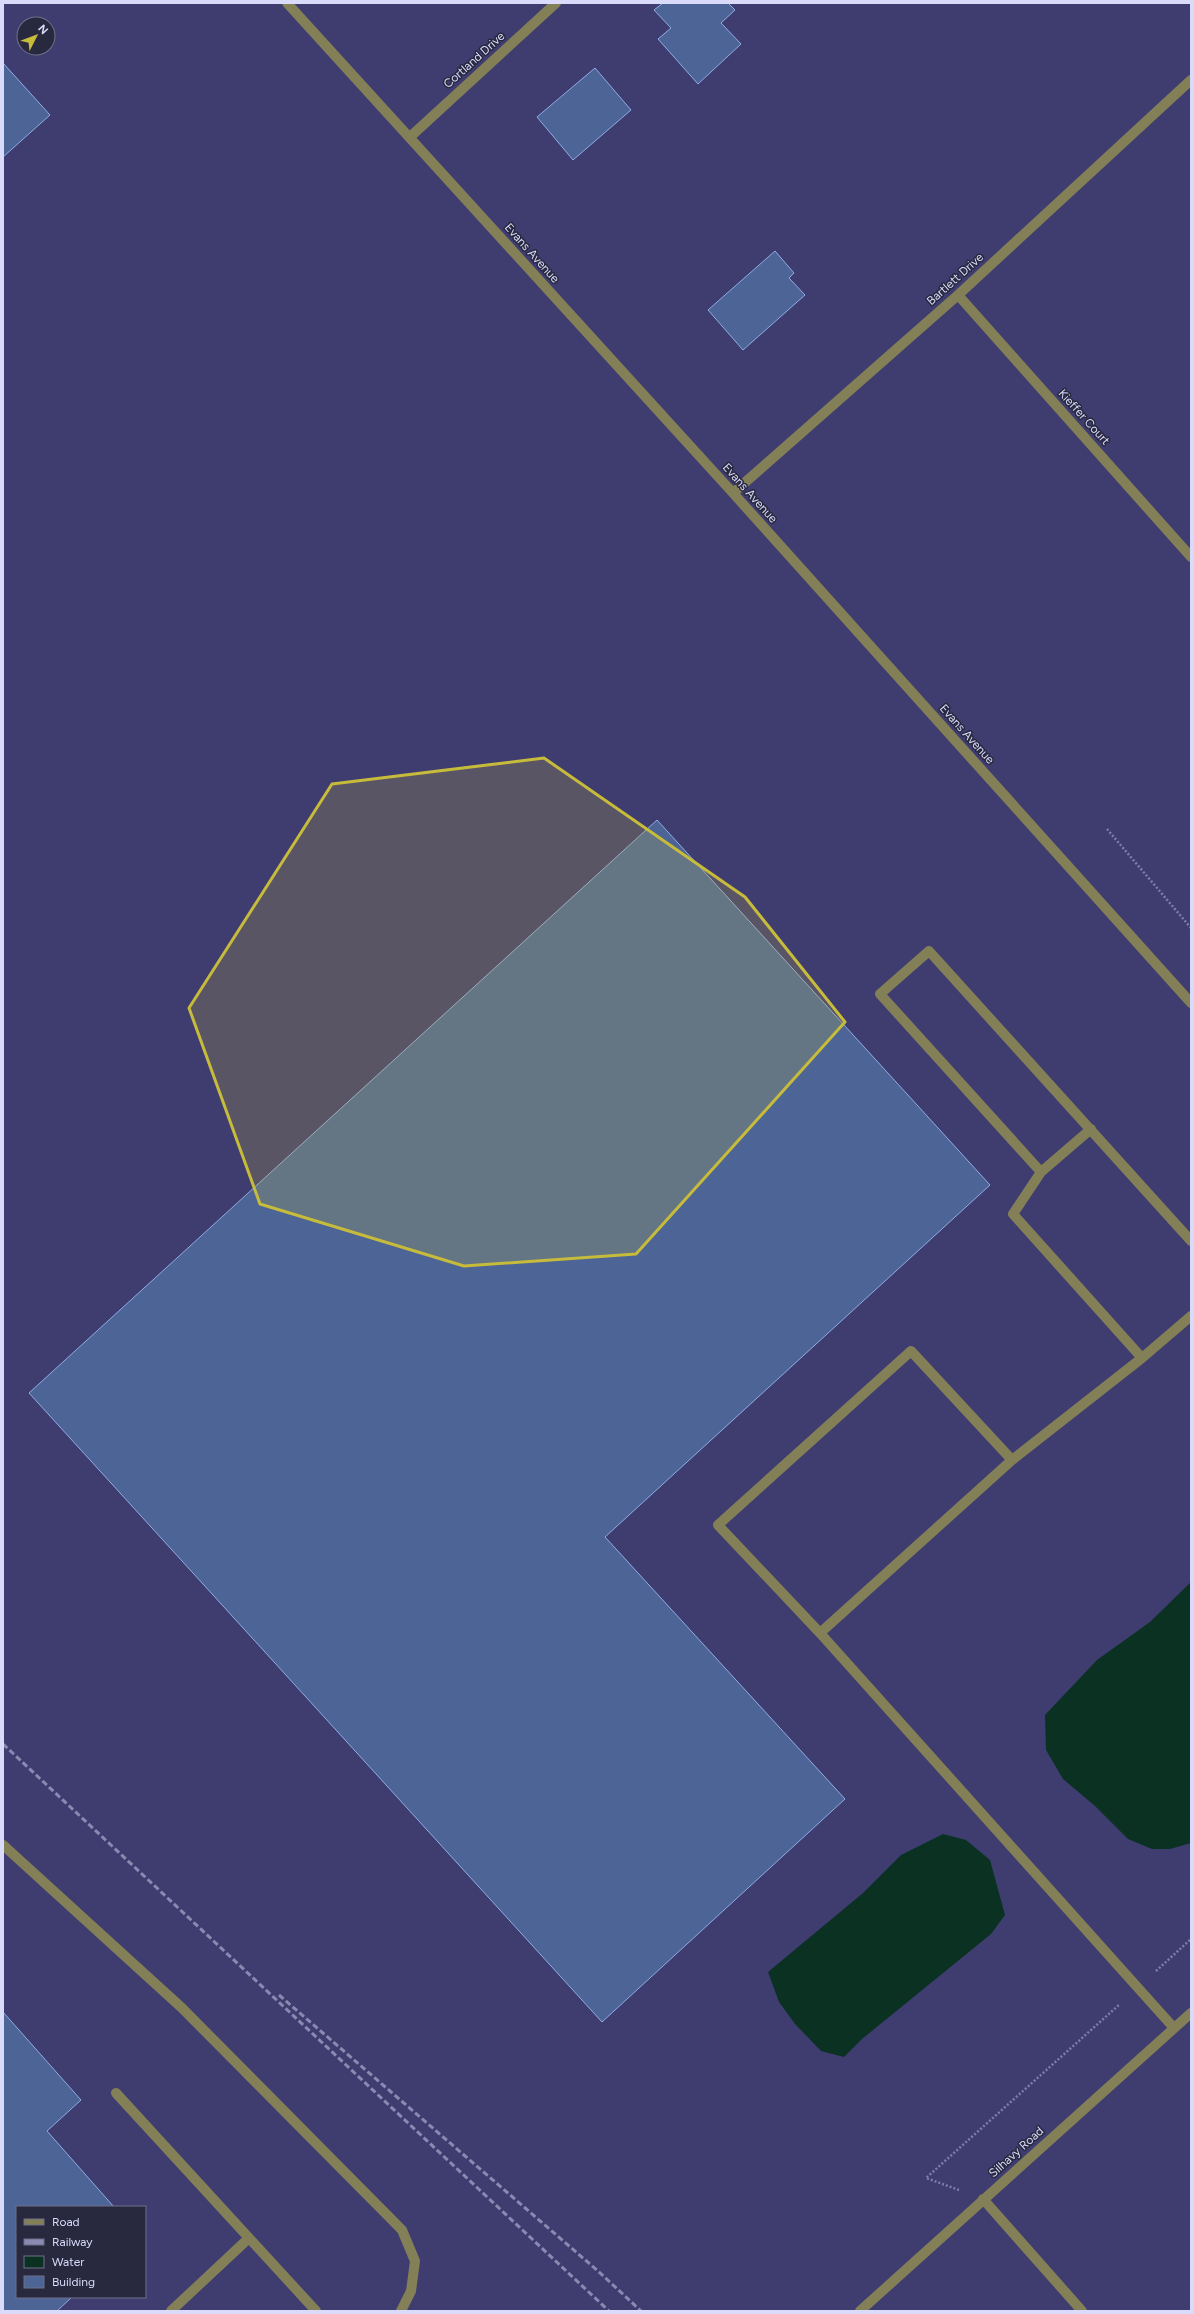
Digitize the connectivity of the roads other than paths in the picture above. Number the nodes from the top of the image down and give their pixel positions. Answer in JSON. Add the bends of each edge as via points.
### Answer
{"nodes":[{"id":1,"x":287,"y":3,"type":"edge"},
{"id":2,"x":556,"y":3,"type":"edge"},
{"id":3,"x":1191,"y":80,"type":"edge"},
{"id":4,"x":410,"y":137,"type":"junction"},
{"id":5,"x":958,"y":295,"type":"junction"},
{"id":6,"x":733,"y":493,"type":"junction"},
{"id":7,"x":1191,"y":557,"type":"edge"},
{"id":8,"x":1191,"y":1003,"type":"edge"},
{"id":9,"x":1091,"y":1129,"type":"junction"},
{"id":10,"x":1040,"y":1172,"type":"junction"},
{"id":11,"x":1191,"y":1241,"type":"edge"},
{"id":12,"x":1191,"y":1316,"type":"edge"},
{"id":13,"x":1142,"y":1358,"type":"junction"},
{"id":14,"x":1012,"y":1460,"type":"junction"},
{"id":15,"x":820,"y":1633,"type":"junction"},
{"id":16,"x":3,"y":1845,"type":"edge"},
{"id":17,"x":1191,"y":2013,"type":"edge"},
{"id":18,"x":1174,"y":2028,"type":"junction"},
{"id":19,"x":116,"y":2093,"type":"dead end"},
{"id":20,"x":983,"y":2199,"type":"junction"},
{"id":21,"x":249,"y":2238,"type":"junction"},
{"id":22,"x":171,"y":2311,"type":"edge"},
{"id":23,"x":316,"y":2311,"type":"edge"},
{"id":24,"x":400,"y":2311,"type":"edge"},
{"id":25,"x":860,"y":2311,"type":"edge"},
{"id":26,"x":1082,"y":2311,"type":"edge"}],
"edges":[{"from":1,"to":4,"type":"street","name":"Evans Avenue"},
{"from":2,"to":4,"type":"street","name":"Cortland Drive"},
{"from":3,"to":5,"type":"street","name":"Bartlett Drive"},
{"from":4,"to":6,"type":"street","name":"Evans Avenue"},
{"from":5,"to":6,"type":"street","name":"Bartlett Drive"},
{"from":5,"to":7,"type":"street","name":"Kieffer Court"},
{"from":6,"to":8,"type":"street","name":"Evans Avenue"},
{"from":9,"to":10,"type":"street"},
{"from":9,"to":10,"type":"street","via":[[929,951],[880,994]]},
{"from":9,"to":11,"type":"street"},
{"from":10,"to":13,"type":"street","via":[[1013,1214]]},
{"from":12,"to":13,"type":"street"},
{"from":13,"to":14,"type":"street"},
{"from":14,"to":15,"type":"street"},
{"from":14,"to":15,"type":"street","via":[[911,1351],[718,1525]]},
{"from":15,"to":18,"type":"street"},
{"from":16,"to":24,"type":"street","via":[[182,2008],[402,2230],[416,2261],[411,2291]]},
{"from":17,"to":18,"type":"street","name":"Silhavy Road"},
{"from":18,"to":20,"type":"street","name":"Silhavy Road"},
{"from":19,"to":21,"type":"street"},
{"from":20,"to":25,"type":"street","name":"Silhavy Road"},
{"from":20,"to":26,"type":"street"},
{"from":21,"to":22,"type":"street"},
{"from":21,"to":23,"type":"street"}]}
